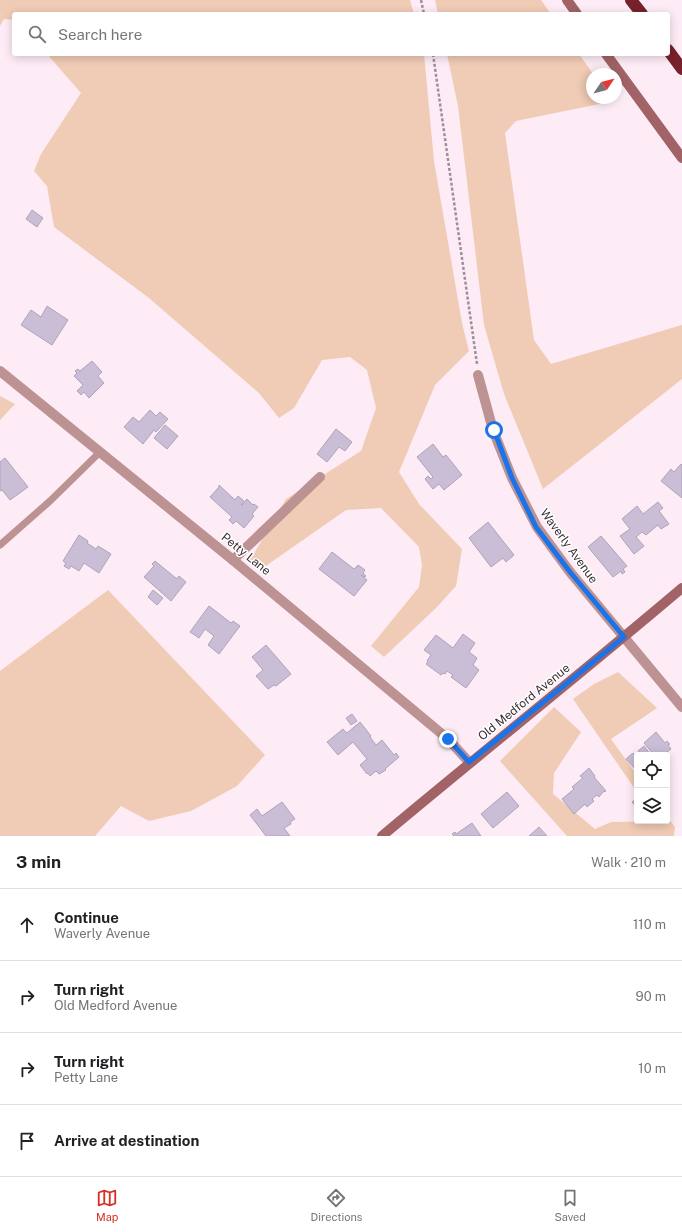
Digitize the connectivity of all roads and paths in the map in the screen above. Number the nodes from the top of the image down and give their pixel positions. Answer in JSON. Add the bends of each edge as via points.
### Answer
{"nodes":[{"id":1,"x":421,"y":0,"type":"edge"},
{"id":2,"x":567,"y":0,"type":"edge"},
{"id":3,"x":631,"y":0,"type":"edge"},
{"id":4,"x":424,"y":12,"type":"edge"},
{"id":5,"x":576,"y":12,"type":"edge"},
{"id":6,"x":640,"y":12,"type":"edge"},
{"id":7,"x":670,"y":53,"type":"edge"},
{"id":8,"x":433,"y":56,"type":"edge"},
{"id":9,"x":607,"y":56,"type":"edge"},
{"id":10,"x":682,"y":69,"type":"edge"},
{"id":11,"x":682,"y":158,"type":"edge"},
{"id":12,"x":0,"y":371,"type":"edge"},
{"id":13,"x":478,"y":375,"type":"joint"},
{"id":14,"x":100,"y":452,"type":"junction"},
{"id":15,"x":320,"y":477,"type":"dead end"},
{"id":16,"x":0,"y":545,"type":"edge"},
{"id":17,"x":232,"y":560,"type":"junction"},
{"id":18,"x":682,"y":588,"type":"edge"},
{"id":19,"x":624,"y":637,"type":"junction"},
{"id":20,"x":682,"y":707,"type":"edge"},
{"id":21,"x":469,"y":762,"type":"junction"},
{"id":22,"x":382,"y":836,"type":"edge"}],
"edges":[{"from":1,"to":4,"type":"path"},
{"from":2,"to":5,"type":"street"},
{"from":3,"to":6,"type":"highway"},
{"from":7,"to":10,"type":"highway"},
{"from":8,"to":13,"type":"path"},
{"from":9,"to":11,"type":"street"},
{"from":12,"to":14,"type":"street","name":"Petty Lane"},
{"from":13,"to":19,"type":"street","name":"Waverly Avenue","via":[[494,430],[512,478],[536,527]]},
{"from":14,"to":16,"type":"lane"},
{"from":14,"to":17,"type":"street","name":"Petty Lane"},
{"from":15,"to":17,"type":"street"},
{"from":17,"to":21,"type":"street","name":"Petty Lane","via":[[448,739]]},
{"from":18,"to":19,"type":"street","name":"Old Medford Avenue"},
{"from":19,"to":20,"type":"street","name":"Waverly Avenue"},
{"from":19,"to":21,"type":"street","name":"Old Medford Avenue"},
{"from":21,"to":22,"type":"street","name":"Old Medford Avenue"}]}
